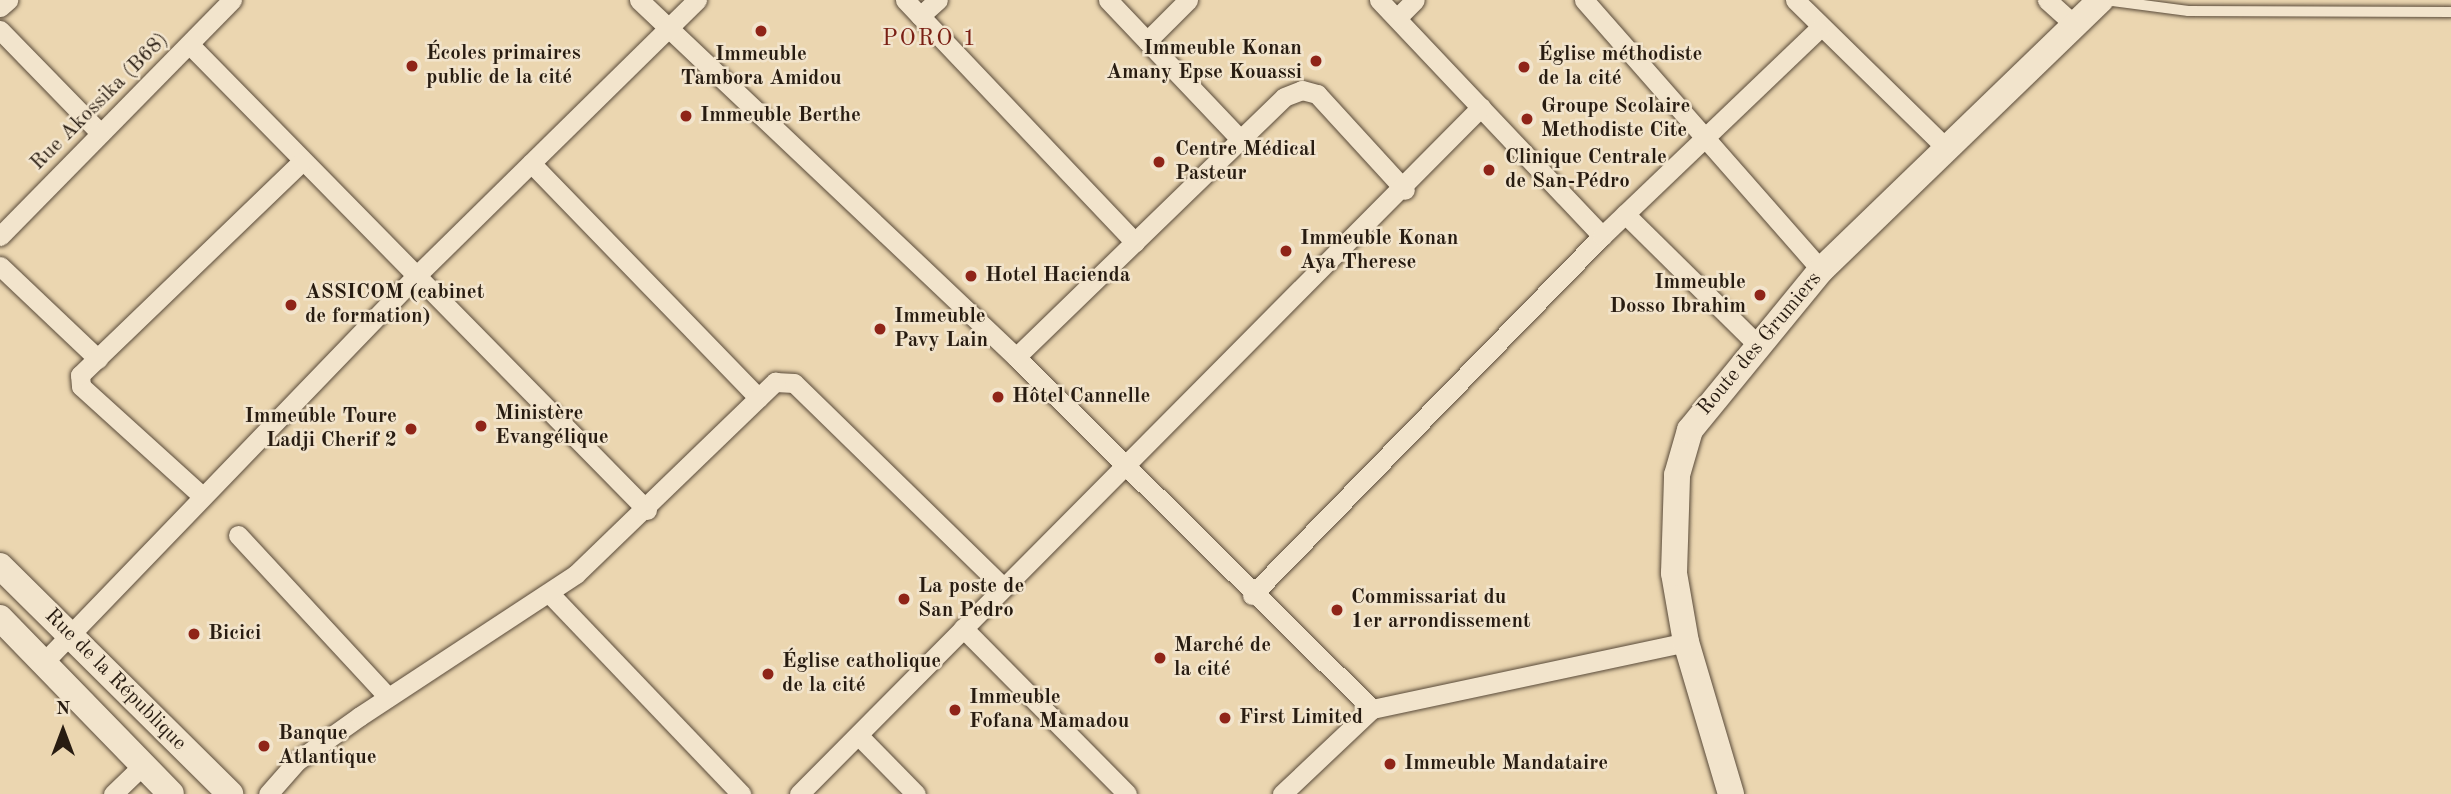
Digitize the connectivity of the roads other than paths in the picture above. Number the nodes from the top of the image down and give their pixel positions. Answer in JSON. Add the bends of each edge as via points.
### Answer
{"nodes":[{"id":1,"x":8,"y":0,"type":"edge"},
{"id":2,"x":232,"y":0,"type":"edge"},
{"id":3,"x":639,"y":0,"type":"edge"},
{"id":4,"x":697,"y":0,"type":"edge"},
{"id":5,"x":905,"y":0,"type":"edge"},
{"id":6,"x":937,"y":0,"type":"edge"},
{"id":7,"x":1108,"y":0,"type":"edge"},
{"id":8,"x":1188,"y":0,"type":"edge"},
{"id":9,"x":1379,"y":0,"type":"edge"},
{"id":10,"x":1415,"y":0,"type":"edge"},
{"id":11,"x":1584,"y":0,"type":"edge"},
{"id":12,"x":1795,"y":0,"type":"edge"},
{"id":13,"x":2047,"y":0,"type":"edge"},
{"id":14,"x":2103,"y":0,"type":"edge"},
{"id":15,"x":0,"y":7,"type":"edge"},
{"id":16,"x":2451,"y":12,"type":"edge"},
{"id":17,"x":920,"y":16,"type":"junction"},
{"id":18,"x":1397,"y":18,"type":"junction"},
{"id":19,"x":2076,"y":26,"type":"junction"},
{"id":20,"x":1820,"y":28,"type":"junction"},
{"id":21,"x":0,"y":30,"type":"edge"},
{"id":22,"x":667,"y":30,"type":"junction"},
{"id":23,"x":1147,"y":41,"type":"junction"},
{"id":24,"x":190,"y":45,"type":"junction"},
{"id":25,"x":1481,"y":107,"type":"junction"},
{"id":26,"x":100,"y":133,"type":"junction"},
{"id":27,"x":1239,"y":138,"type":"junction"},
{"id":28,"x":1703,"y":142,"type":"junction"},
{"id":29,"x":1948,"y":150,"type":"junction"},
{"id":30,"x":302,"y":161,"type":"junction"},
{"id":31,"x":531,"y":163,"type":"junction"},
{"id":32,"x":1405,"y":190,"type":"junction"},
{"id":33,"x":1625,"y":214,"type":"junction"},
{"id":34,"x":0,"y":236,"type":"edge"},
{"id":35,"x":1602,"y":236,"type":"junction"},
{"id":36,"x":1135,"y":242,"type":"junction"},
{"id":37,"x":0,"y":266,"type":"edge"},
{"id":38,"x":1821,"y":270,"type":"junction"},
{"id":39,"x":416,"y":276,"type":"junction"},
{"id":40,"x":1756,"y":342,"type":"junction"},
{"id":41,"x":1016,"y":357,"type":"junction"},
{"id":42,"x":98,"y":359,"type":"junction"},
{"id":43,"x":759,"y":398,"type":"junction"},
{"id":44,"x":1126,"y":466,"type":"junction"},
{"id":45,"x":201,"y":495,"type":"junction"},
{"id":46,"x":647,"y":510,"type":"junction"},
{"id":47,"x":238,"y":535,"type":"dead end"},
{"id":48,"x":0,"y":566,"type":"edge"},
{"id":49,"x":1003,"y":587,"type":"junction"},
{"id":50,"x":550,"y":594,"type":"junction"},
{"id":51,"x":1252,"y":595,"type":"junction"},
{"id":52,"x":0,"y":618,"type":"edge"},
{"id":53,"x":963,"y":628,"type":"junction"},
{"id":54,"x":69,"y":633,"type":"junction"},
{"id":55,"x":1686,"y":642,"type":"junction"},
{"id":56,"x":43,"y":663,"type":"junction"},
{"id":57,"x":388,"y":698,"type":"junction"},
{"id":58,"x":1372,"y":709,"type":"junction"},
{"id":59,"x":859,"y":736,"type":"junction"},
{"id":60,"x":142,"y":766,"type":"junction"},
{"id":61,"x":113,"y":794,"type":"edge"},
{"id":62,"x":171,"y":794,"type":"edge"},
{"id":63,"x":230,"y":794,"type":"edge"},
{"id":64,"x":268,"y":794,"type":"edge"},
{"id":65,"x":741,"y":794,"type":"edge"},
{"id":66,"x":799,"y":794,"type":"edge"},
{"id":67,"x":916,"y":794,"type":"edge"},
{"id":68,"x":1127,"y":794,"type":"edge"},
{"id":69,"x":1282,"y":794,"type":"edge"},
{"id":70,"x":1731,"y":794,"type":"edge"}],
"edges":[{"from":1,"to":15,"type":"street"},
{"from":2,"to":24,"type":"street","name":"Rue Akossika (B68)"},
{"from":3,"to":22,"type":"street"},
{"from":4,"to":22,"type":"street"},
{"from":5,"to":17,"type":"street"},
{"from":6,"to":17,"type":"street"},
{"from":7,"to":23,"type":"street"},
{"from":8,"to":23,"type":"street"},
{"from":9,"to":18,"type":"street"},
{"from":10,"to":18,"type":"street"},
{"from":11,"to":28,"type":"street"},
{"from":12,"to":20,"type":"street"},
{"from":13,"to":19,"type":"street"},
{"from":14,"to":16,"type":"lane","via":[[2188,11]]},
{"from":14,"to":19,"type":"main road","name":"Route des Grumiers"},
{"from":17,"to":36,"type":"street"},
{"from":18,"to":25,"type":"street"},
{"from":19,"to":29,"type":"main road","name":"Route des Grumiers"},
{"from":20,"to":28,"type":"street"},
{"from":20,"to":29,"type":"street"},
{"from":21,"to":26,"type":"street"},
{"from":22,"to":31,"type":"street"},
{"from":22,"to":41,"type":"street"},
{"from":23,"to":27,"type":"street"},
{"from":24,"to":26,"type":"street","name":"Rue Akossika (B68)"},
{"from":24,"to":30,"type":"street"},
{"from":25,"to":32,"type":"street"},
{"from":25,"to":35,"type":"street"},
{"from":26,"to":34,"type":"street","name":"Rue Akossika (B68)"},
{"from":27,"to":32,"type":"street","via":[[1284,97],[1302,90],[1317,94]]},
{"from":27,"to":36,"type":"street"},
{"from":28,"to":33,"type":"street"},
{"from":28,"to":38,"type":"street"},
{"from":29,"to":38,"type":"main road","name":"Route des Grumiers"},
{"from":30,"to":39,"type":"street"},
{"from":30,"to":42,"type":"street"},
{"from":31,"to":39,"type":"street"},
{"from":31,"to":43,"type":"street"},
{"from":32,"to":44,"type":"street"},
{"from":33,"to":35,"type":"street"},
{"from":33,"to":40,"type":"street"},
{"from":35,"to":51,"type":"street"},
{"from":36,"to":41,"type":"street"},
{"from":37,"to":42,"type":"street"},
{"from":38,"to":40,"type":"main road","name":"Route des Grumiers"},
{"from":39,"to":45,"type":"street"},
{"from":39,"to":46,"type":"street"},
{"from":40,"to":55,"type":"main road","name":"Route des Grumiers","via":[[1690,430],[1677,475],[1674,573]]},
{"from":41,"to":44,"type":"street"},
{"from":42,"to":45,"type":"street","via":[[80,375],[81,386]]},
{"from":43,"to":46,"type":"street"},
{"from":43,"to":49,"type":"street","via":[[775,382],[794,383]]},
{"from":44,"to":49,"type":"street"},
{"from":44,"to":51,"type":"street"},
{"from":45,"to":54,"type":"street"},
{"from":46,"to":50,"type":"street"},
{"from":47,"to":57,"type":"street"},
{"from":48,"to":54,"type":"main road","name":"Rue de la République"},
{"from":49,"to":53,"type":"street"},
{"from":50,"to":57,"type":"street"},
{"from":50,"to":65,"type":"street"},
{"from":51,"to":58,"type":"street"},
{"from":52,"to":56,"type":"main road","name":"Rue de la République"},
{"from":53,"to":59,"type":"street"},
{"from":53,"to":68,"type":"street"},
{"from":54,"to":56,"type":"street"},
{"from":54,"to":63,"type":"main road","name":"Rue de la République"},
{"from":55,"to":58,"type":"street"},
{"from":55,"to":70,"type":"main road","name":"Route des Grumiers"},
{"from":56,"to":60,"type":"main road","name":"Rue de la République"},
{"from":57,"to":64,"type":"street","via":[[297,761]]},
{"from":58,"to":69,"type":"street"},
{"from":59,"to":66,"type":"street"},
{"from":59,"to":67,"type":"street"},
{"from":60,"to":61,"type":"street"},
{"from":60,"to":62,"type":"main road","name":"Rue de la République"}]}
